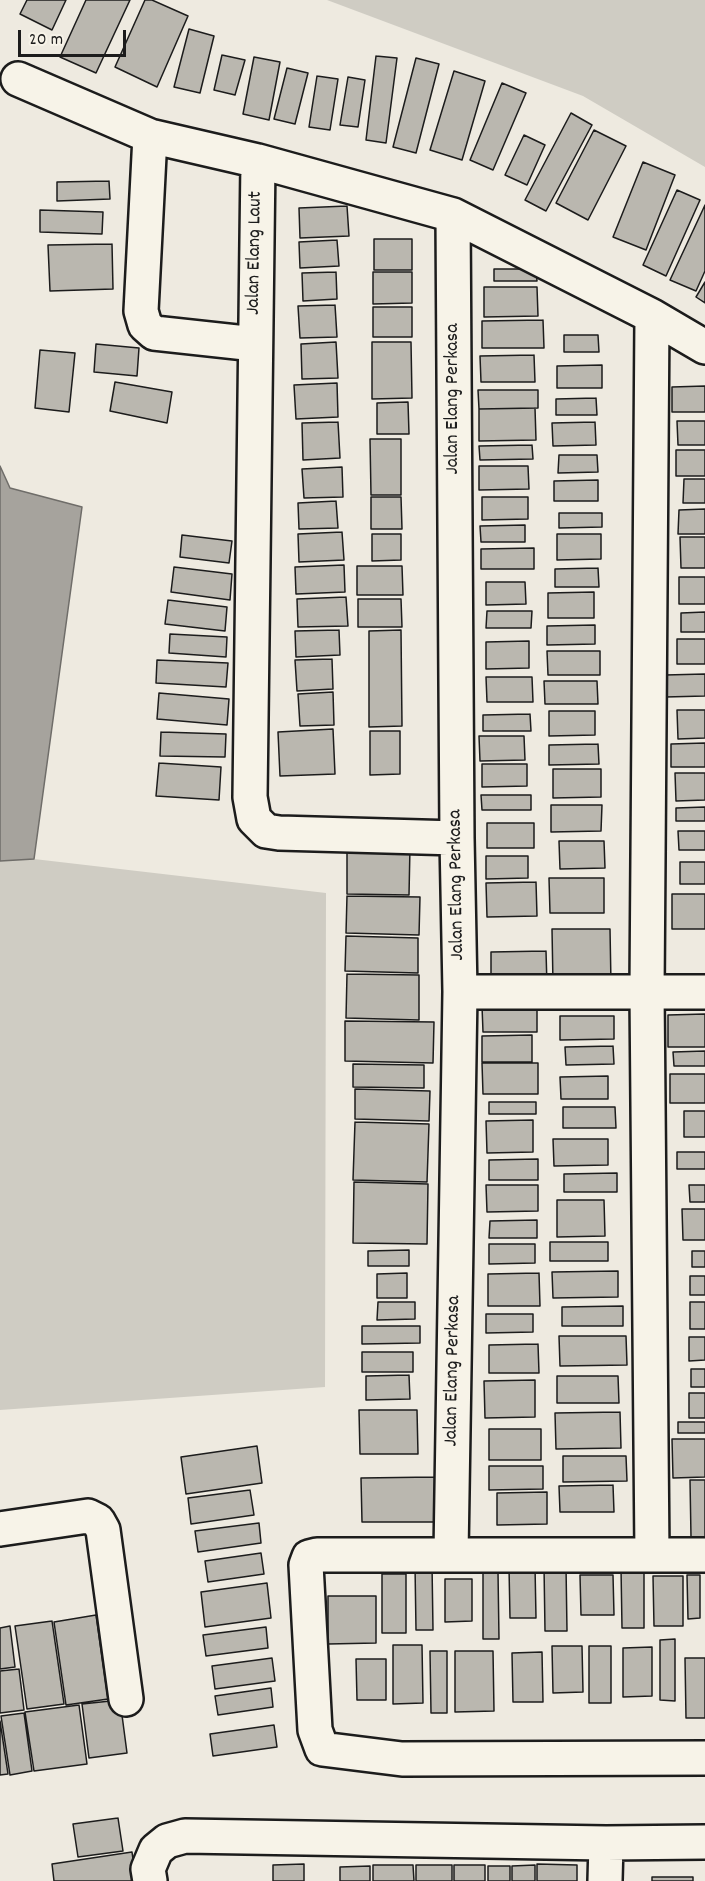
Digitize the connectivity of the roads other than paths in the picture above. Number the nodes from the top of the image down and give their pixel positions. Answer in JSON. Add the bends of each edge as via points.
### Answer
{"nodes":[{"id":1,"x":18,"y":79,"type":"dead end"},
{"id":2,"x":150,"y":136,"type":"junction"},
{"id":3,"x":258,"y":162,"type":"junction"},
{"id":4,"x":453,"y":215,"type":"junction"},
{"id":5,"x":652,"y":316,"type":"junction"},
{"id":6,"x":255,"y":344,"type":"junction"},
{"id":7,"x":705,"y":346,"type":"edge"},
{"id":8,"x":457,"y":838,"type":"junction"},
{"id":9,"x":647,"y":991,"type":"junction"},
{"id":10,"x":460,"y":992,"type":"junction"},
{"id":11,"x":705,"y":992,"type":"edge"},
{"id":12,"x":0,"y":1529,"type":"edge"},
{"id":13,"x":451,"y":1554,"type":"junction"},
{"id":14,"x":652,"y":1555,"type":"junction"},
{"id":15,"x":705,"y":1555,"type":"edge"},
{"id":16,"x":126,"y":1699,"type":"dead end"},
{"id":17,"x":705,"y":1758,"type":"edge"},
{"id":18,"x":705,"y":1842,"type":"edge"},
{"id":19,"x":606,"y":1843,"type":"junction"},
{"id":20,"x":150,"y":1881,"type":"edge"},
{"id":21,"x":606,"y":1881,"type":"edge"}],
"edges":[{"from":1,"to":2,"type":"street"},
{"from":2,"to":3,"type":"street"},
{"from":2,"to":6,"type":"street","via":[[141,311],[145,325],[154,333]]},
{"from":3,"to":4,"type":"street"},
{"from":3,"to":6,"type":"street","name":"Jalan Elang Laut"},
{"from":4,"to":5,"type":"street"},
{"from":4,"to":8,"type":"street","name":"Jalan Elang Perkasa"},
{"from":5,"to":7,"type":"street"},
{"from":5,"to":9,"type":"street"},
{"from":6,"to":8,"type":"street","name":"Jalan Elang Laut","via":[[250,785],[254,819],[266,831],[279,833]]},
{"from":8,"to":10,"type":"street","name":"Jalan Elang Perkasa"},
{"from":9,"to":10,"type":"street"},
{"from":9,"to":11,"type":"street"},
{"from":9,"to":14,"type":"street"},
{"from":10,"to":13,"type":"street","name":"Jalan Elang Perkasa"},
{"from":12,"to":16,"type":"street","via":[[88,1516],[98,1521],[103,1530]]},
{"from":13,"to":14,"type":"street"},
{"from":13,"to":17,"type":"street","via":[[309,1557],[306,1565],[315,1730],[322,1749],[402,1759]]},
{"from":14,"to":15,"type":"street"},
{"from":18,"to":19,"type":"street"},
{"from":19,"to":20,"type":"street","via":[[184,1836],[167,1841],[156,1850],[148,1869]]},
{"from":19,"to":21,"type":"street"}]}
